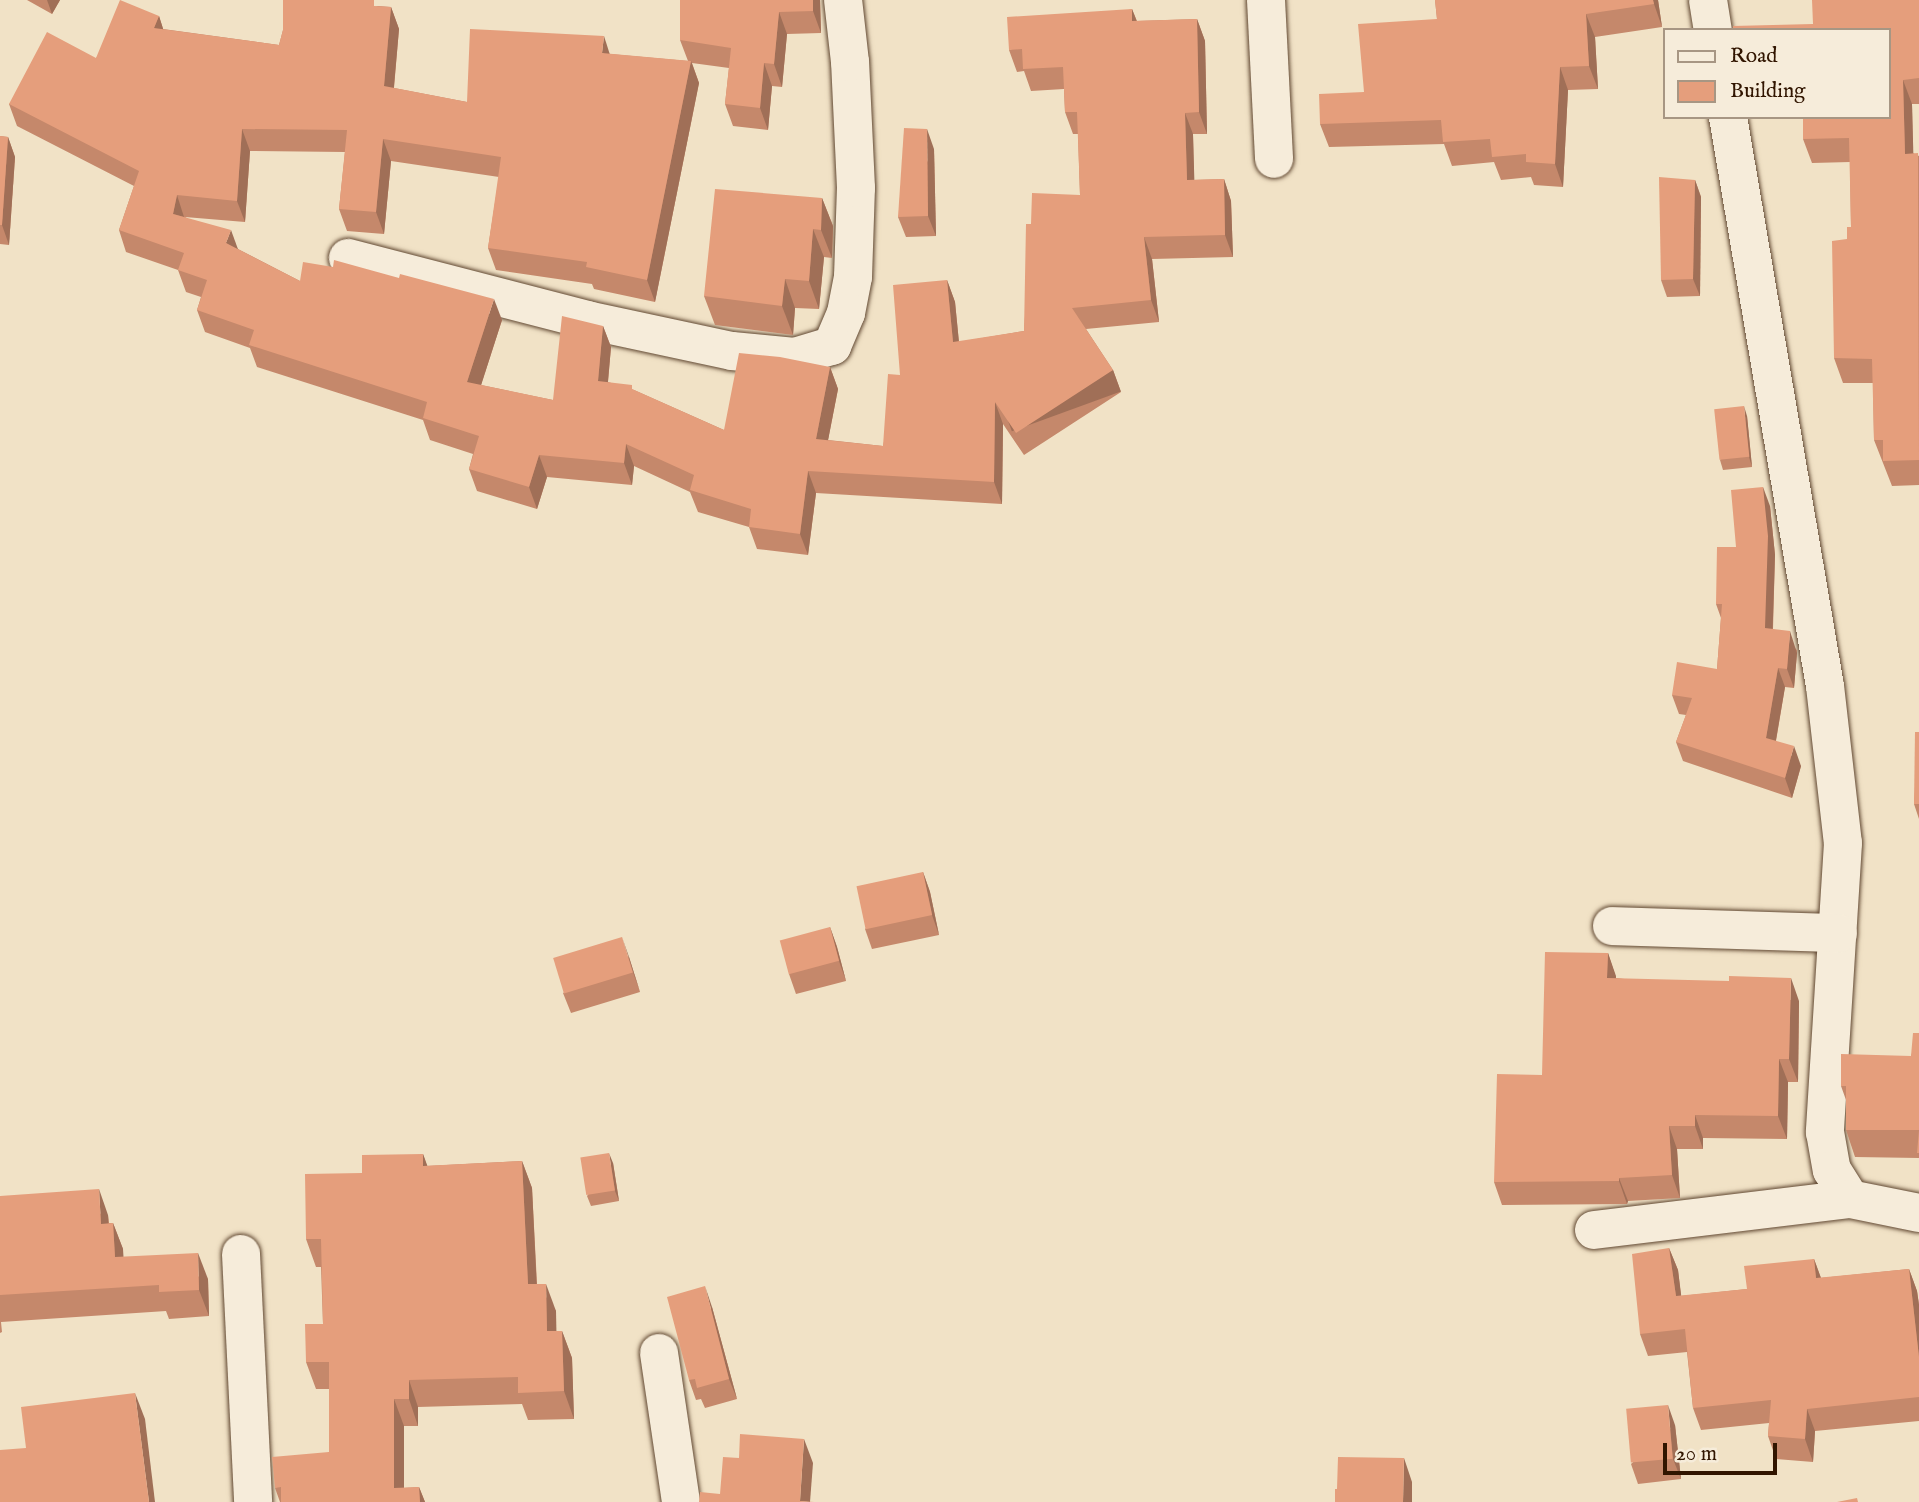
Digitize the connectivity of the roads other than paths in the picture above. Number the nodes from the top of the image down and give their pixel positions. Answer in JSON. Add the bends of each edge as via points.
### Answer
{"nodes":[{"id":1,"x":843,"y":0,"type":"edge"},
{"id":2,"x":1266,"y":0,"type":"edge"},
{"id":3,"x":1708,"y":0,"type":"edge"},
{"id":4,"x":1713,"y":28,"type":"edge"},
{"id":5,"x":1728,"y":119,"type":"edge"},
{"id":6,"x":1274,"y":159,"type":"dead end"},
{"id":7,"x":348,"y":258,"type":"dead end"},
{"id":8,"x":1612,"y":926,"type":"dead end"},
{"id":9,"x":1838,"y":933,"type":"junction"},
{"id":10,"x":1850,"y":1199,"type":"junction"},
{"id":11,"x":1919,"y":1213,"type":"edge"},
{"id":12,"x":1594,"y":1230,"type":"dead end"},
{"id":13,"x":241,"y":1254,"type":"dead end"},
{"id":14,"x":659,"y":1353,"type":"dead end"},
{"id":15,"x":253,"y":1502,"type":"edge"},
{"id":16,"x":681,"y":1502,"type":"edge"}],
"edges":[{"from":1,"to":7,"type":"street","via":[[856,201],[853,276],[846,313],[832,346],[795,357],[732,351],[587,320]]},
{"from":2,"to":6,"type":"street"},
{"from":3,"to":4,"type":"street"},
{"from":5,"to":9,"type":"street","via":[[1825,686],[1843,844]]},
{"from":8,"to":9,"type":"street"},
{"from":9,"to":10,"type":"street","via":[[1825,1132],[1832,1170]]},
{"from":10,"to":11,"type":"street"},
{"from":10,"to":12,"type":"street"},
{"from":13,"to":15,"type":"street"},
{"from":14,"to":16,"type":"street"}]}
